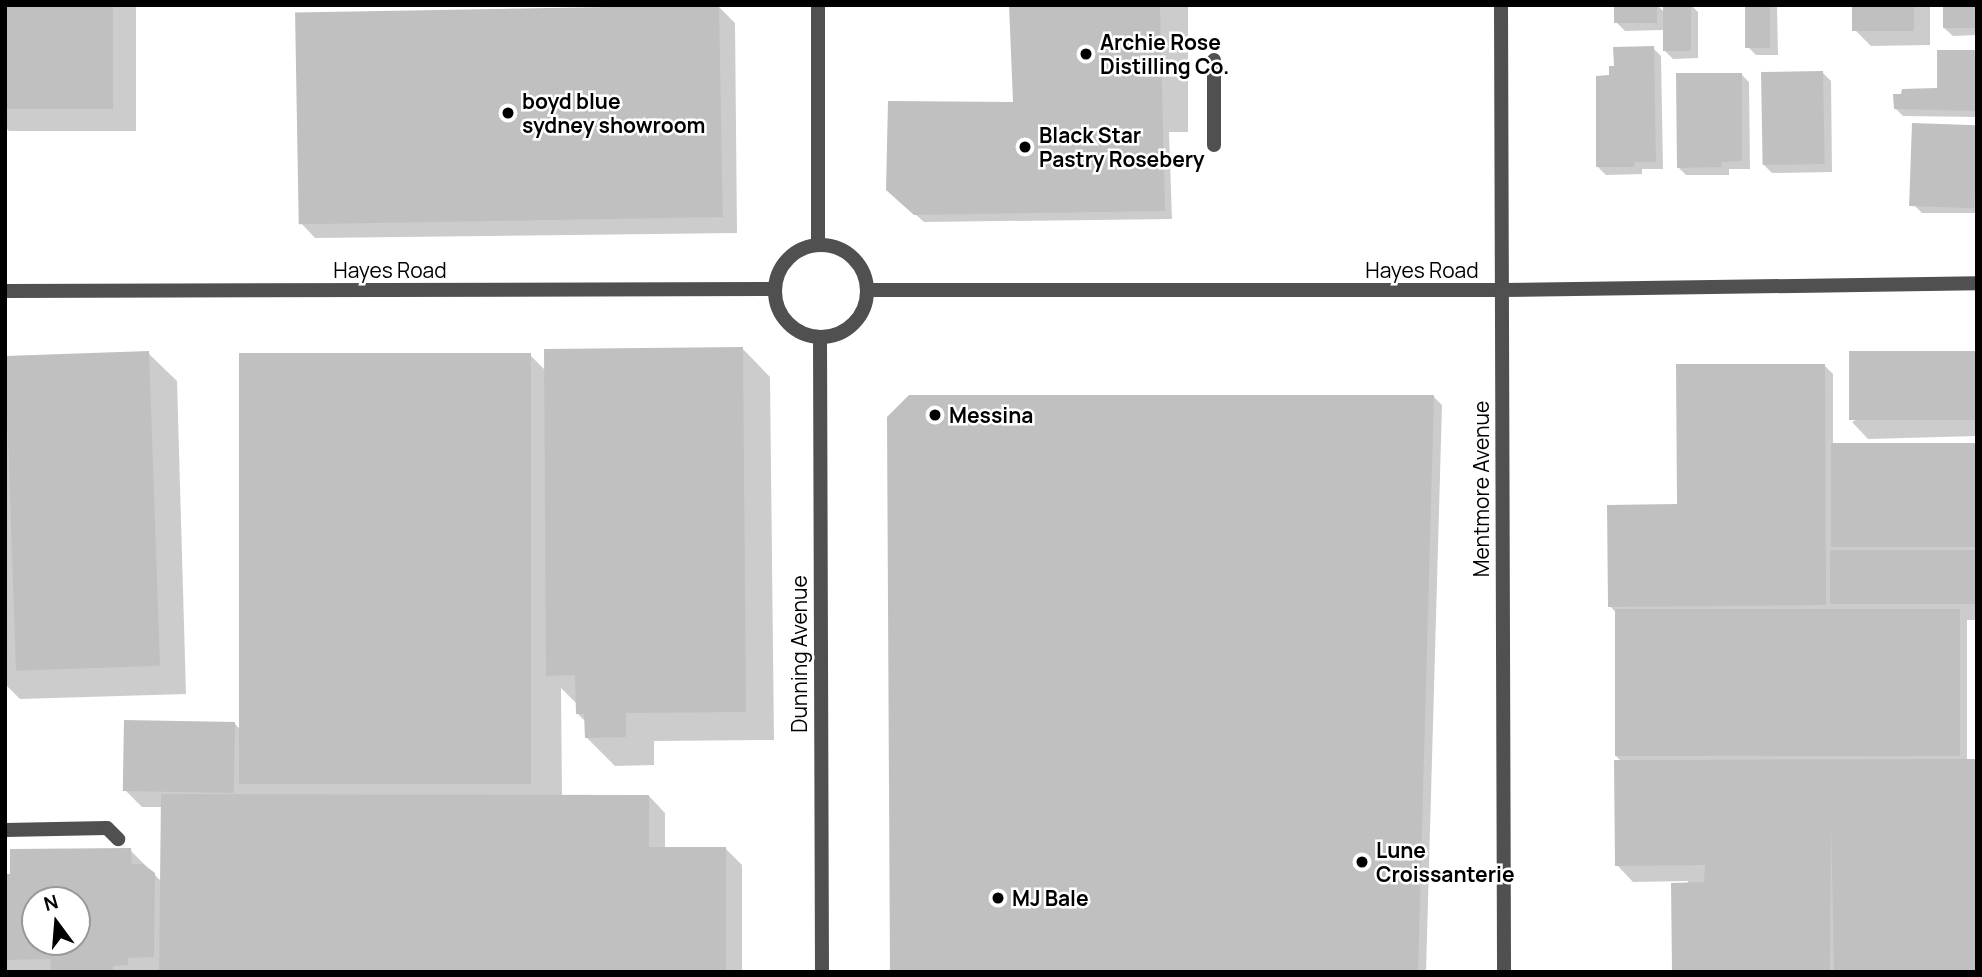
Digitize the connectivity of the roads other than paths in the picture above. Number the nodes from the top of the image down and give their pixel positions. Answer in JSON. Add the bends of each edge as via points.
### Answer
{"nodes":[{"id":1,"x":818,"y":5,"type":"edge"},
{"id":2,"x":1501,"y":5,"type":"edge"},
{"id":3,"x":1214,"y":60,"type":"dead end"},
{"id":4,"x":1214,"y":145,"type":"dead end"},
{"id":5,"x":818,"y":245,"type":"junction"},
{"id":6,"x":1977,"y":283,"type":"edge"},
{"id":7,"x":775,"y":289,"type":"junction"},
{"id":8,"x":867,"y":290,"type":"junction"},
{"id":9,"x":1501,"y":290,"type":"junction"},
{"id":10,"x":5,"y":291,"type":"edge"},
{"id":11,"x":820,"y":337,"type":"junction"},
{"id":12,"x":5,"y":830,"type":"edge"},
{"id":13,"x":118,"y":839,"type":"dead end"},
{"id":14,"x":822,"y":972,"type":"edge"},
{"id":15,"x":1504,"y":972,"type":"edge"}],
"edges":[{"from":1,"to":5,"type":"street"},
{"from":2,"to":9,"type":"street","name":"Mentmore Avenue"},
{"from":3,"to":4,"type":"street"},
{"from":5,"to":7,"type":"street","via":[[788,259]]},
{"from":5,"to":8,"type":"street","via":[[833,247],[857,262]]},
{"from":6,"to":9,"type":"street","name":"Hayes Road"},
{"from":7,"to":10,"type":"street","name":"Hayes Road"},
{"from":7,"to":11,"type":"street","via":[[787,322],[802,333]]},
{"from":8,"to":9,"type":"street","name":"Hayes Road"},
{"from":8,"to":11,"type":"street","via":[[858,318],[834,335]]},
{"from":9,"to":15,"type":"street","name":"Mentmore Avenue"},
{"from":11,"to":14,"type":"street","name":"Dunning Avenue"},
{"from":12,"to":13,"type":"street","via":[[107,828]]}]}
